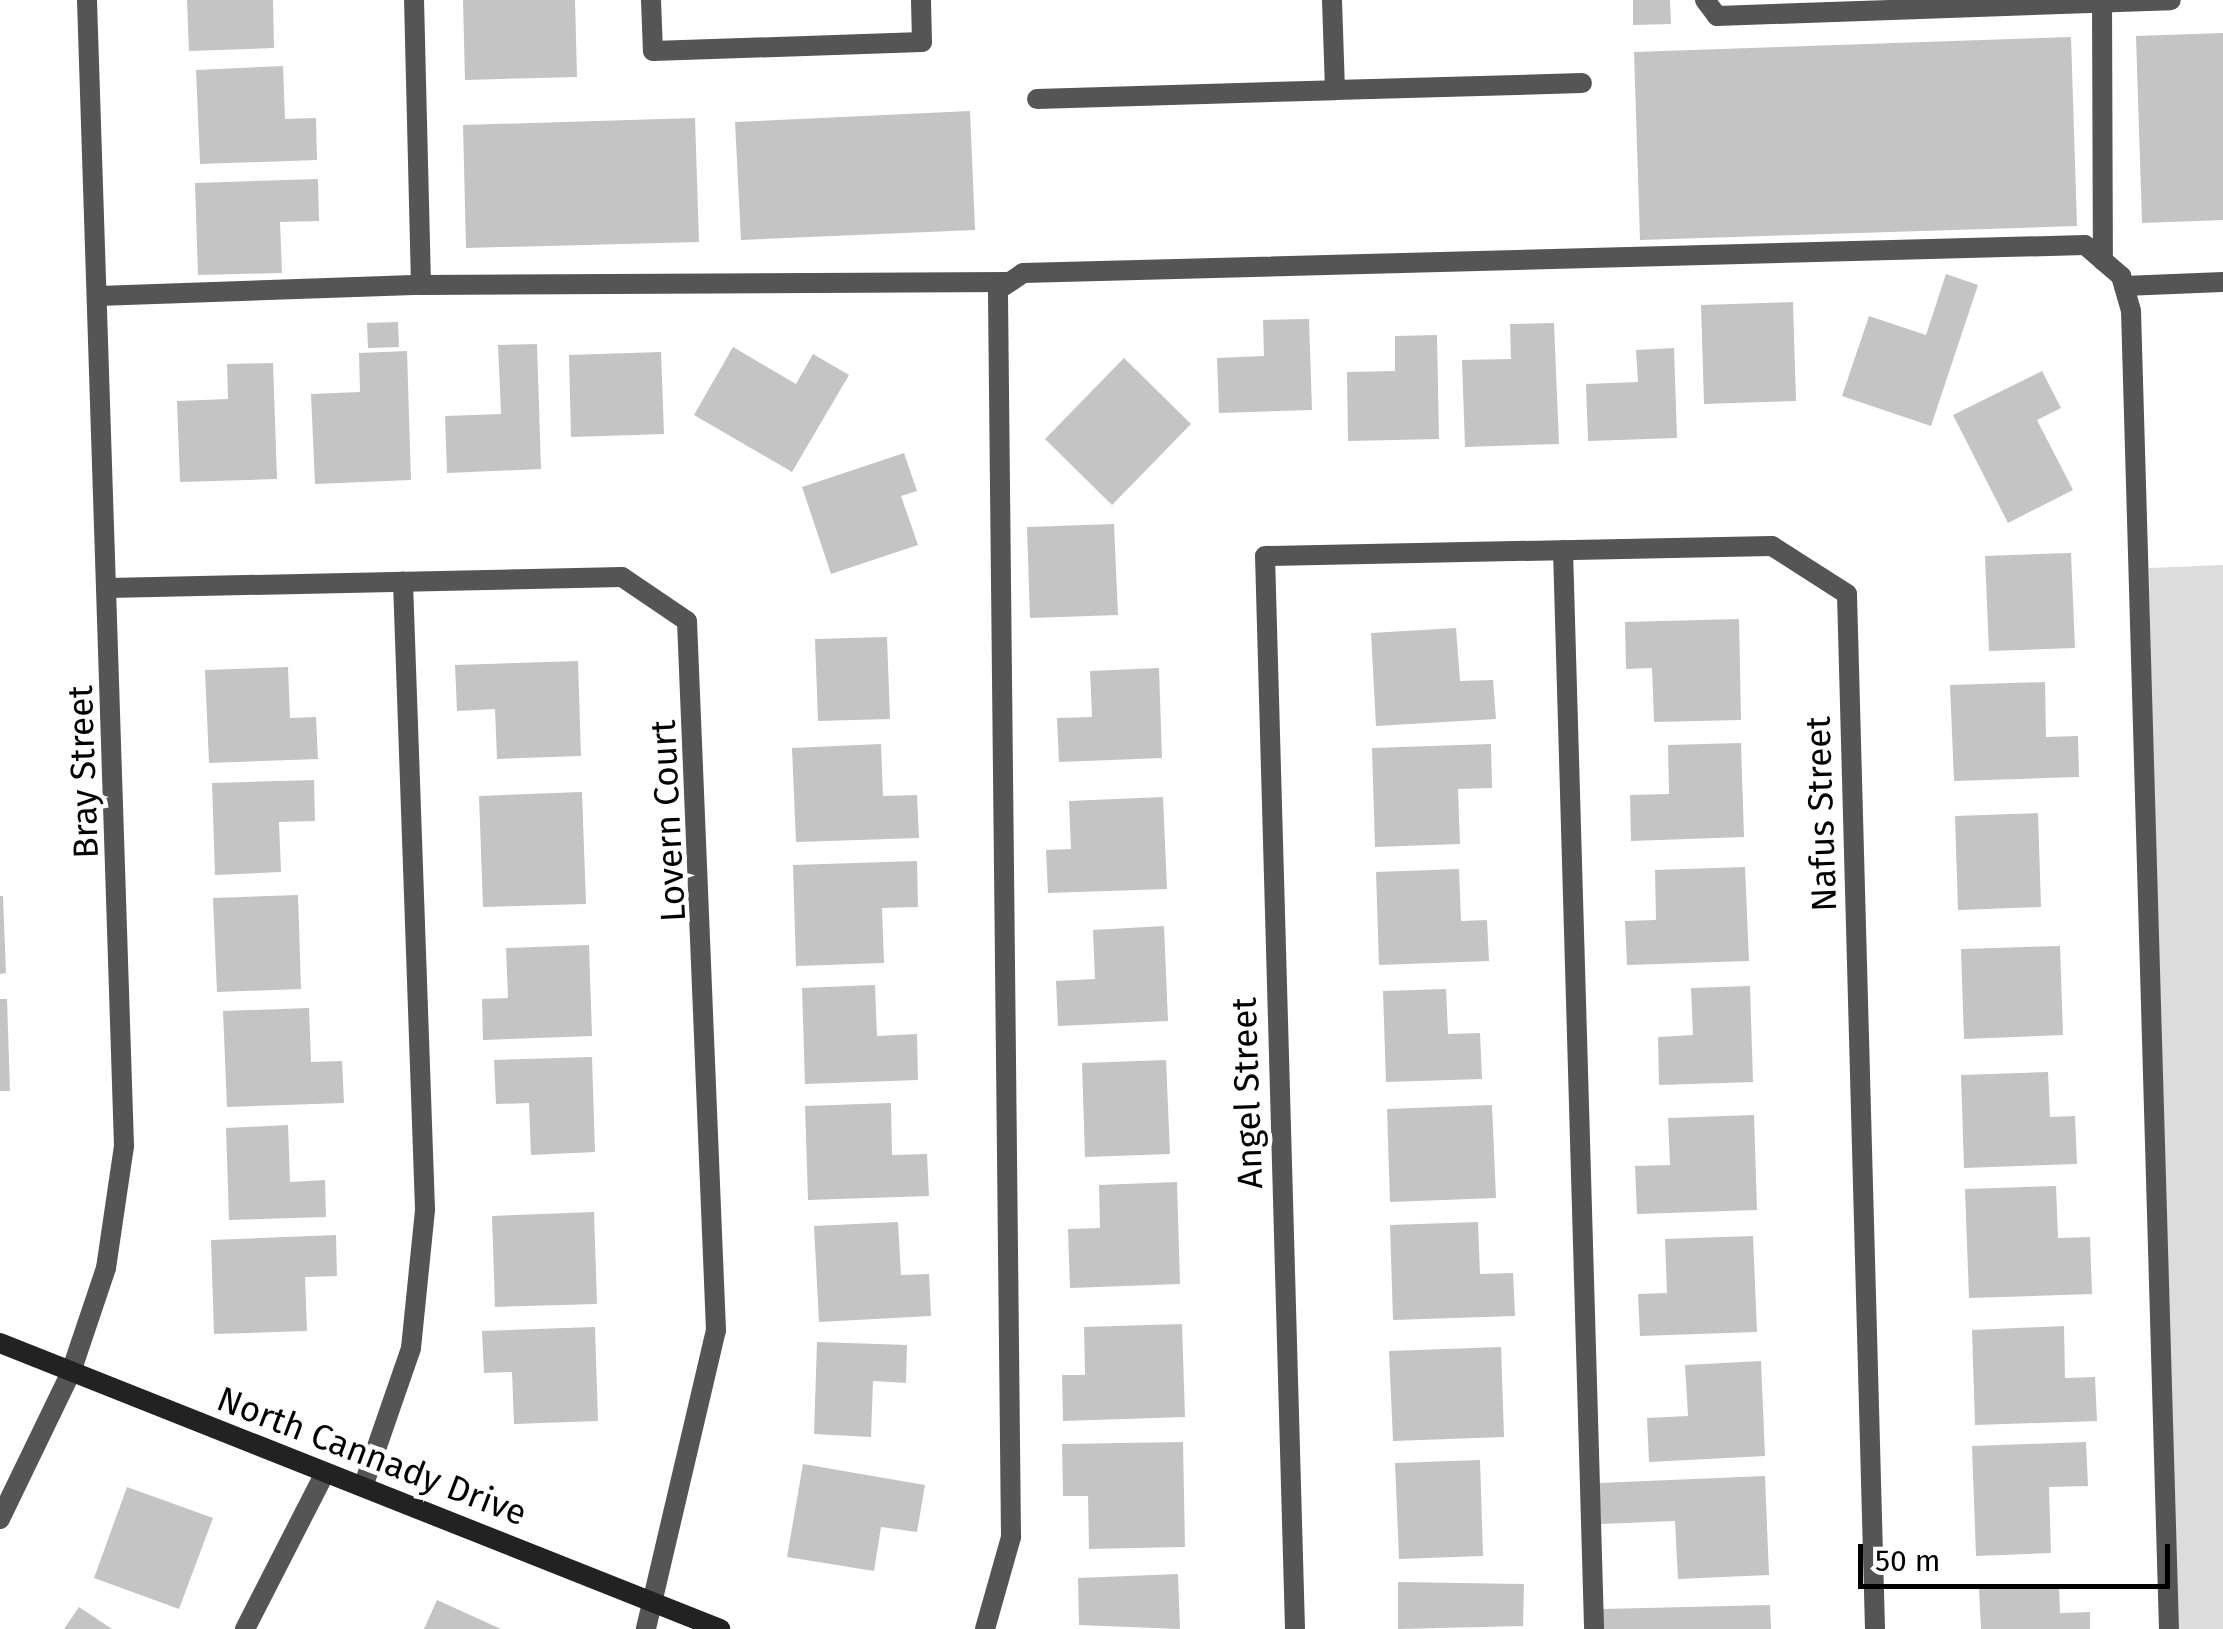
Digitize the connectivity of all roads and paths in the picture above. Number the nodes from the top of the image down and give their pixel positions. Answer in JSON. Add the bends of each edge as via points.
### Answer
{"nodes":[{"id":1,"x":86,"y":0,"type":"edge"},
{"id":2,"x":414,"y":0,"type":"edge"},
{"id":3,"x":651,"y":0,"type":"edge"},
{"id":4,"x":921,"y":0,"type":"edge"},
{"id":5,"x":1332,"y":0,"type":"edge"},
{"id":6,"x":1705,"y":0,"type":"edge"},
{"id":7,"x":2171,"y":0,"type":"edge"},
{"id":8,"x":2102,"y":1,"type":"edge"},
{"id":9,"x":1582,"y":83,"type":"dead end"},
{"id":10,"x":1335,"y":90,"type":"junction"},
{"id":11,"x":1037,"y":99,"type":"dead end"},
{"id":12,"x":2103,"y":261,"type":"junction"},
{"id":13,"x":1010,"y":282,"type":"junction"},
{"id":14,"x":2223,"y":282,"type":"edge"},
{"id":15,"x":421,"y":285,"type":"junction"},
{"id":16,"x":2124,"y":286,"type":"junction"},
{"id":17,"x":98,"y":296,"type":"junction"},
{"id":18,"x":1563,"y":550,"type":"junction"},
{"id":19,"x":1264,"y":556,"type":"joint"},
{"id":20,"x":403,"y":581,"type":"junction"},
{"id":21,"x":109,"y":588,"type":"junction"},
{"id":22,"x":0,"y":1342,"type":"edge"},
{"id":23,"x":71,"y":1372,"type":"junction"},
{"id":24,"x":325,"y":1473,"type":"junction"},
{"id":25,"x":364,"y":1484,"type":"junction"},
{"id":26,"x":0,"y":1519,"type":"edge"},
{"id":27,"x":658,"y":1605,"type":"junction"},
{"id":28,"x":245,"y":1629,"type":"edge"},
{"id":29,"x":646,"y":1629,"type":"edge"},
{"id":30,"x":720,"y":1629,"type":"edge"},
{"id":31,"x":985,"y":1629,"type":"edge"},
{"id":32,"x":1295,"y":1629,"type":"edge"},
{"id":33,"x":1594,"y":1629,"type":"edge"},
{"id":34,"x":1875,"y":1629,"type":"edge"},
{"id":35,"x":2169,"y":1629,"type":"edge"}],
"edges":[{"from":1,"to":17,"type":"street","name":"Bray Street"},
{"from":2,"to":15,"type":"street"},
{"from":3,"to":4,"type":"street","via":[[653,51],[922,42]]},
{"from":5,"to":10,"type":"street"},
{"from":6,"to":8,"type":"street","via":[[1717,16]]},
{"from":7,"to":8,"type":"street"},
{"from":8,"to":12,"type":"street"},
{"from":9,"to":10,"type":"street"},
{"from":10,"to":11,"type":"street"},
{"from":12,"to":13,"type":"street","via":[[2085,245],[1022,273]]},
{"from":12,"to":16,"type":"street"},
{"from":13,"to":15,"type":"street"},
{"from":13,"to":31,"type":"street","via":[[998,290],[1010,1537]]},
{"from":14,"to":16,"type":"street"},
{"from":15,"to":17,"type":"street"},
{"from":16,"to":35,"type":"street"},
{"from":17,"to":21,"type":"street","name":"Bray Street"},
{"from":18,"to":19,"type":"street","name":"Nafus Street"},
{"from":18,"to":33,"type":"street"},
{"from":18,"to":34,"type":"street","name":"Nafus Street","via":[[1772,546],[1848,594]]},
{"from":19,"to":32,"type":"street","name":"Angel Street"},
{"from":20,"to":21,"type":"street","name":"Lovern Court"},
{"from":20,"to":25,"type":"street","via":[[425,1209],[411,1348]]},
{"from":20,"to":27,"type":"street","name":"Lovern Court","via":[[622,578],[688,621],[716,1330]]},
{"from":21,"to":23,"type":"street","name":"Bray Street","via":[[124,1146],[106,1268]]},
{"from":22,"to":23,"type":"street","name":"North Cannady Drive"},
{"from":23,"to":24,"type":"street","name":"North Cannady Drive"},
{"from":23,"to":26,"type":"street","name":"Bray Street"},
{"from":24,"to":25,"type":"street","name":"North Cannady Drive"},
{"from":24,"to":28,"type":"street"},
{"from":25,"to":27,"type":"street","name":"North Cannady Drive"},
{"from":27,"to":29,"type":"street"},
{"from":27,"to":30,"type":"street","name":"North Cannady Drive"}]}
